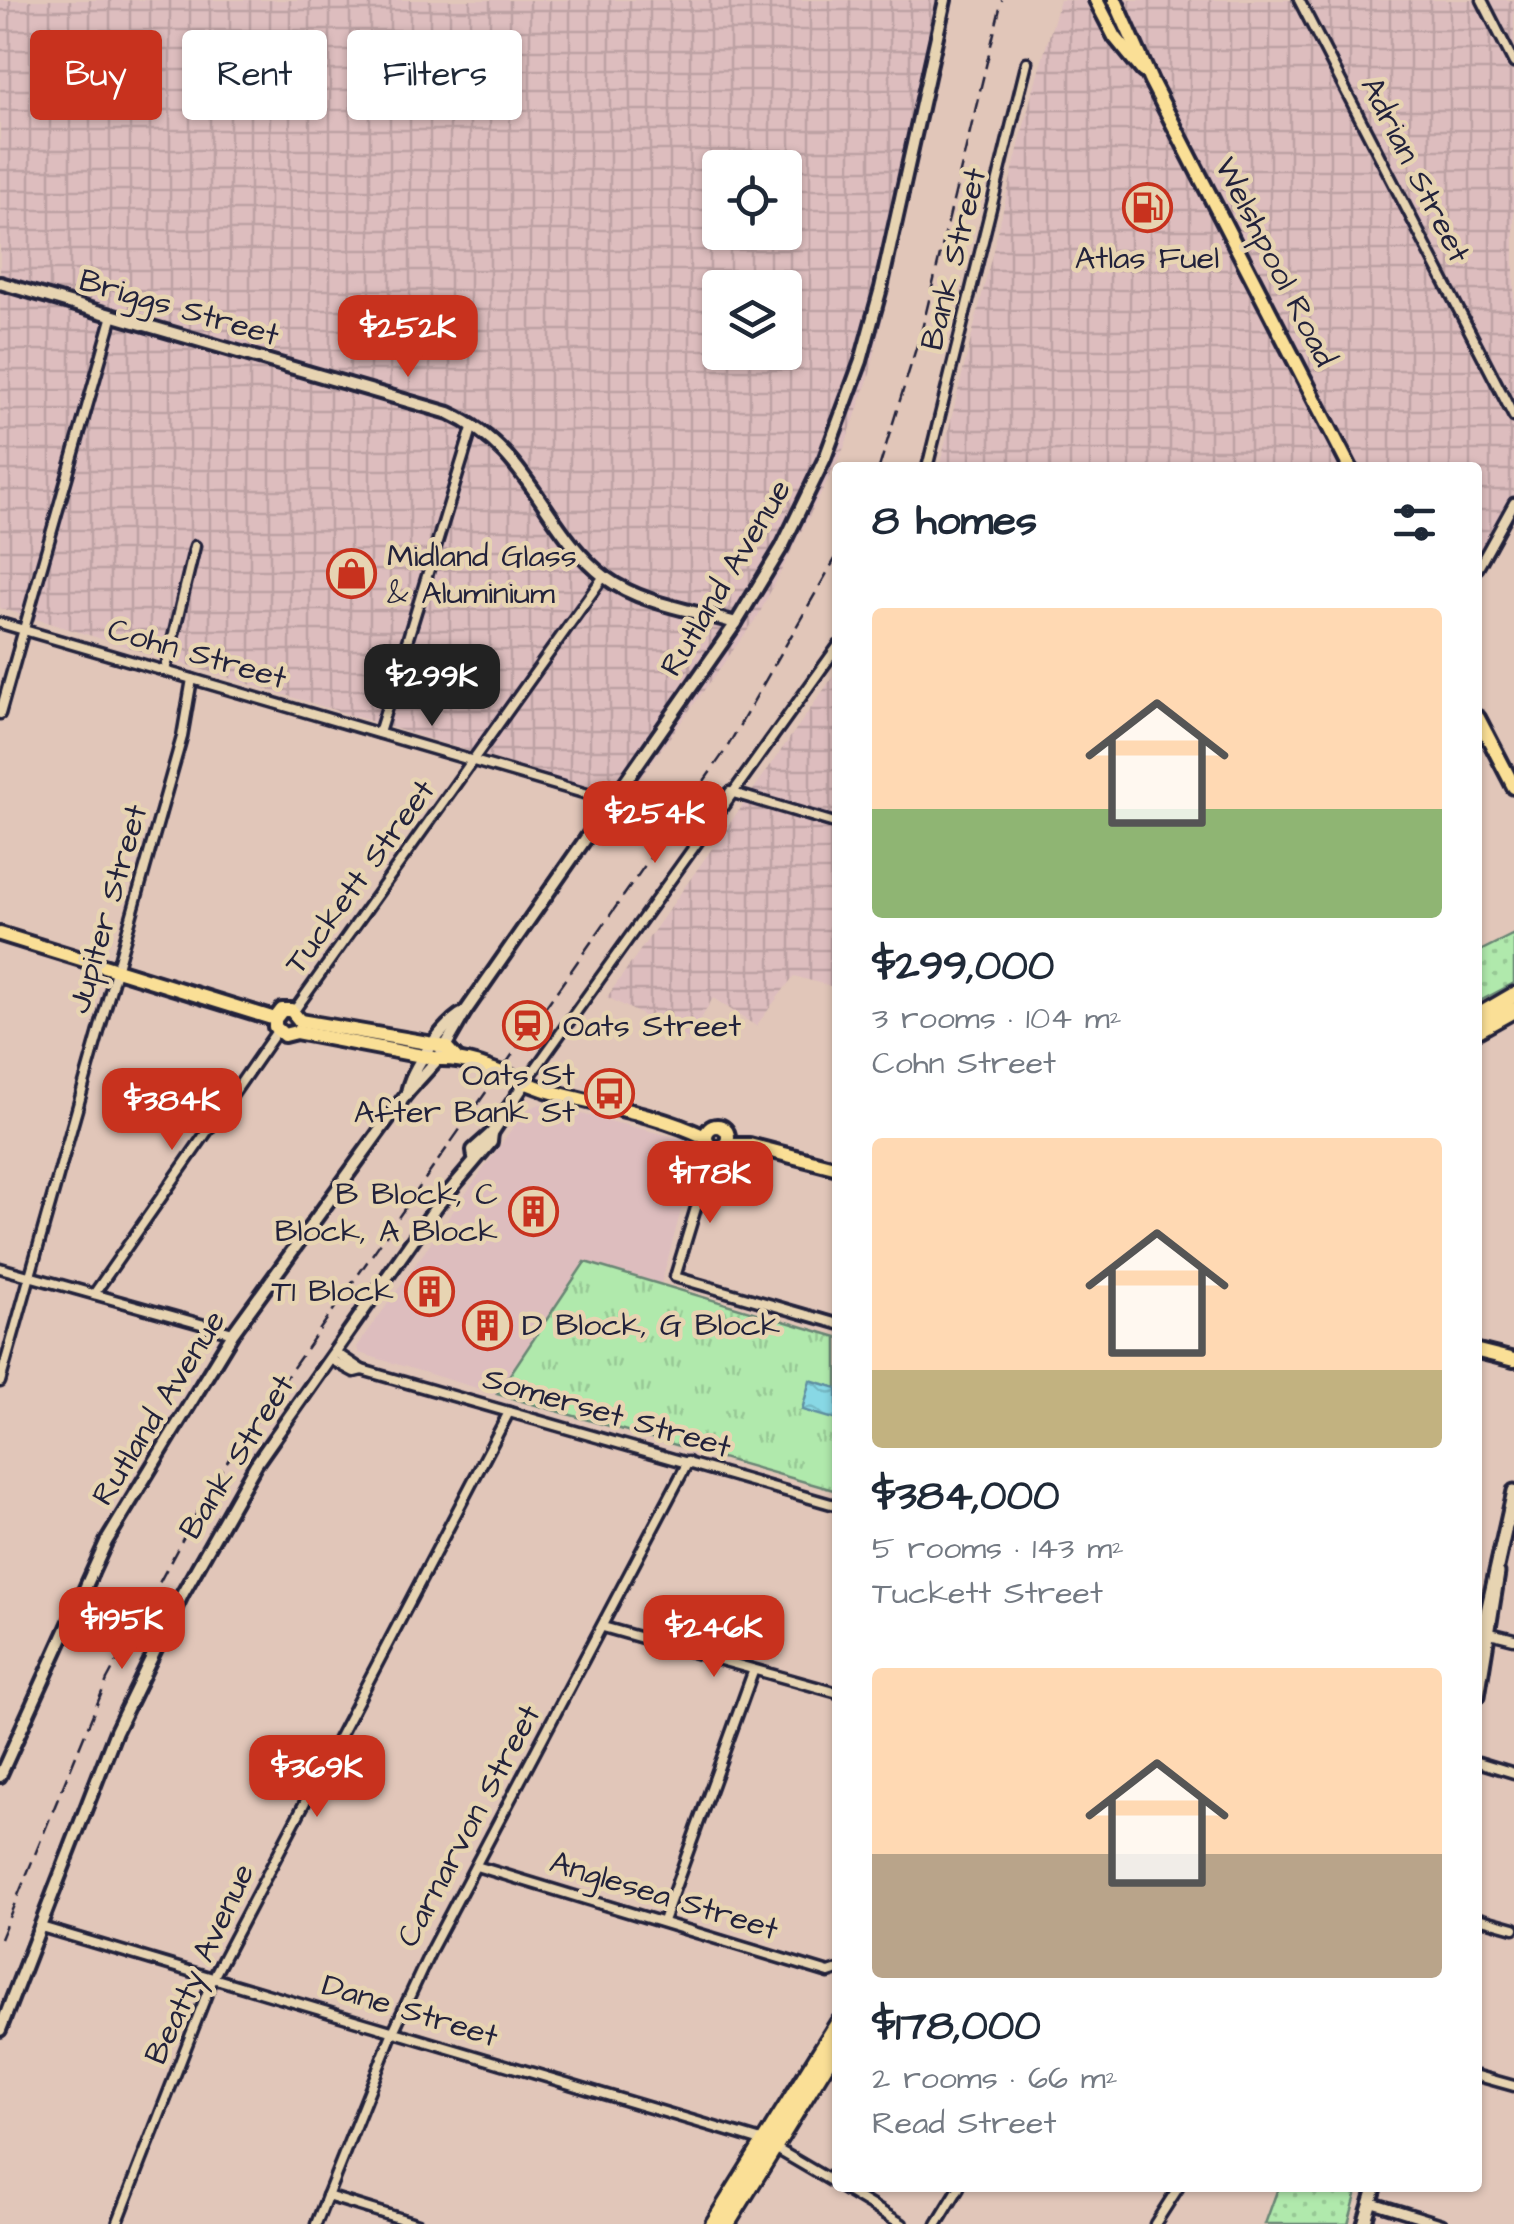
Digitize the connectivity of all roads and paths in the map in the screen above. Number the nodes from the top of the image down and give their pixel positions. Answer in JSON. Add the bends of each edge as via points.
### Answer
{"nodes":[{"id":1,"x":946,"y":0,"type":"edge"},
{"id":2,"x":1096,"y":0,"type":"edge"},
{"id":3,"x":1116,"y":0,"type":"edge"},
{"id":4,"x":1299,"y":0,"type":"edge"},
{"id":5,"x":1482,"y":0,"type":"edge"},
{"id":6,"x":1027,"y":62,"type":"dead end"},
{"id":7,"x":1514,"y":63,"type":"edge"},
{"id":8,"x":1151,"y":81,"type":"junction"},
{"id":9,"x":0,"y":283,"type":"edge"},
{"id":10,"x":113,"y":315,"type":"junction"},
{"id":11,"x":1514,"y":417,"type":"edge"},
{"id":12,"x":472,"y":426,"type":"junction"},
{"id":13,"x":928,"y":462,"type":"edge"},
{"id":14,"x":1345,"y":462,"type":"edge"},
{"id":15,"x":1514,"y":503,"type":"edge"},
{"id":16,"x":195,"y":546,"type":"dead end"},
{"id":17,"x":1482,"y":561,"type":"edge"},
{"id":18,"x":604,"y":576,"type":"junction"},
{"id":19,"x":0,"y":623,"type":"edge"},
{"id":20,"x":736,"y":623,"type":"junction"},
{"id":21,"x":24,"y":630,"type":"junction"},
{"id":22,"x":832,"y":654,"type":"edge"},
{"id":23,"x":165,"y":671,"type":"junction"},
{"id":24,"x":192,"y":680,"type":"junction"},
{"id":25,"x":0,"y":714,"type":"edge"},
{"id":26,"x":1482,"y":726,"type":"edge"},
{"id":27,"x":379,"y":733,"type":"junction"},
{"id":28,"x":476,"y":761,"type":"junction"},
{"id":29,"x":1514,"y":786,"type":"edge"},
{"id":30,"x":730,"y":792,"type":"junction"},
{"id":31,"x":611,"y":801,"type":"junction"},
{"id":32,"x":832,"y":822,"type":"edge"},
{"id":33,"x":0,"y":934,"type":"edge"},
{"id":34,"x":117,"y":968,"type":"junction"},
{"id":35,"x":1514,"y":995,"type":"edge"},
{"id":36,"x":1514,"y":1010,"type":"edge"},
{"id":37,"x":1482,"y":1014,"type":"edge"},
{"id":38,"x":297,"y":1021,"type":"junction"},
{"id":39,"x":276,"y":1025,"type":"junction"},
{"id":40,"x":1482,"y":1028,"type":"edge"},
{"id":41,"x":437,"y":1052,"type":"junction"},
{"id":42,"x":524,"y":1083,"type":"junction"},
{"id":43,"x":716,"y":1139,"type":"junction"},
{"id":44,"x":832,"y":1166,"type":"edge"},
{"id":45,"x":0,"y":1268,"type":"edge"},
{"id":46,"x":31,"y":1277,"type":"junction"},
{"id":47,"x":94,"y":1294,"type":"junction"},
{"id":48,"x":832,"y":1322,"type":"edge"},
{"id":49,"x":233,"y":1334,"type":"junction"},
{"id":50,"x":1482,"y":1352,"type":"edge"},
{"id":51,"x":332,"y":1355,"type":"junction"},
{"id":52,"x":1514,"y":1360,"type":"edge"},
{"id":53,"x":0,"y":1382,"type":"edge"},
{"id":54,"x":509,"y":1412,"type":"junction"},
{"id":55,"x":688,"y":1462,"type":"junction"},
{"id":56,"x":1514,"y":1491,"type":"edge"},
{"id":57,"x":832,"y":1504,"type":"edge"},
{"id":58,"x":602,"y":1627,"type":"junction"},
{"id":59,"x":1486,"y":1632,"type":"junction"},
{"id":60,"x":1514,"y":1639,"type":"edge"},
{"id":61,"x":1482,"y":1642,"type":"edge"},
{"id":62,"x":1482,"y":1662,"type":"edge"},
{"id":63,"x":753,"y":1672,"type":"junction"},
{"id":64,"x":832,"y":1692,"type":"edge"},
{"id":65,"x":1482,"y":1763,"type":"edge"},
{"id":66,"x":1514,"y":1773,"type":"edge"},
{"id":67,"x":0,"y":1776,"type":"edge"},
{"id":68,"x":476,"y":1866,"type":"junction"},
{"id":69,"x":1482,"y":1919,"type":"edge"},
{"id":70,"x":663,"y":1921,"type":"junction"},
{"id":71,"x":40,"y":1927,"type":"junction"},
{"id":72,"x":1514,"y":1928,"type":"edge"},
{"id":73,"x":832,"y":1972,"type":"edge"},
{"id":74,"x":213,"y":1978,"type":"junction"},
{"id":75,"x":0,"y":2030,"type":"edge"},
{"id":76,"x":392,"y":2034,"type":"junction"},
{"id":77,"x":832,"y":2034,"type":"edge"},
{"id":78,"x":832,"y":2053,"type":"edge"},
{"id":79,"x":1482,"y":2077,"type":"edge"},
{"id":80,"x":1514,"y":2086,"type":"edge"},
{"id":81,"x":770,"y":2145,"type":"junction"},
{"id":82,"x":832,"y":2181,"type":"edge"},
{"id":83,"x":850,"y":2192,"type":"edge"},
{"id":84,"x":957,"y":2192,"type":"edge"},
{"id":85,"x":1175,"y":2192,"type":"edge"},
{"id":86,"x":1374,"y":2192,"type":"edge"},
{"id":87,"x":327,"y":2196,"type":"junction"},
{"id":88,"x":1371,"y":2202,"type":"junction"},
{"id":89,"x":117,"y":2224,"type":"edge"},
{"id":90,"x":316,"y":2224,"type":"edge"},
{"id":91,"x":418,"y":2224,"type":"edge"},
{"id":92,"x":712,"y":2224,"type":"edge"},
{"id":93,"x":727,"y":2224,"type":"edge"},
{"id":94,"x":902,"y":2224,"type":"edge"},
{"id":95,"x":937,"y":2224,"type":"edge"},
{"id":96,"x":1155,"y":2224,"type":"edge"},
{"id":97,"x":1364,"y":2224,"type":"edge"},
{"id":98,"x":1442,"y":2224,"type":"edge"}],
"edges":[{"from":1,"to":20,"type":"street","name":"Rutland Avenue","via":[[861,361],[825,458]]},
{"from":2,"to":8,"type":"main road","name":"Welshpool Road"},
{"from":3,"to":8,"type":"main road","name":"Welshpool Road"},
{"from":4,"to":11,"type":"street","name":"Adrian Street"},
{"from":5,"to":7,"type":"street"},
{"from":6,"to":13,"type":"street","name":"Bank Street"},
{"from":8,"to":14,"type":"main road","name":"Welshpool Road"},
{"from":9,"to":10,"type":"street","name":"Briggs Street"},
{"from":10,"to":12,"type":"street","name":"Briggs Street","via":[[449,412]]},
{"from":10,"to":21,"type":"street"},
{"from":12,"to":18,"type":"street","name":"Briggs Street","via":[[504,448]]},
{"from":12,"to":27,"type":"street"},
{"from":15,"to":17,"type":"street"},
{"from":16,"to":23,"type":"street"},
{"from":18,"to":20,"type":"street","name":"Briggs Street","via":[[636,594]]},
{"from":18,"to":28,"type":"street","name":"Tuckett Street"},
{"from":19,"to":21,"type":"street","name":"Cohn Street"},
{"from":20,"to":31,"type":"street","name":"Rutland Avenue"},
{"from":21,"to":23,"type":"street","name":"Cohn Street"},
{"from":21,"to":25,"type":"street"},
{"from":22,"to":30,"type":"street","name":"Bank Street"},
{"from":23,"to":24,"type":"street","name":"Cohn Street"},
{"from":24,"to":27,"type":"street","name":"Cohn Street"},
{"from":24,"to":34,"type":"street","name":"Jupiter Street"},
{"from":26,"to":29,"type":"main road"},
{"from":27,"to":28,"type":"street","name":"Cohn Street"},
{"from":28,"to":31,"type":"street","name":"Cohn Street"},
{"from":28,"to":38,"type":"street","name":"Tuckett Street"},
{"from":30,"to":32,"type":"street"},
{"from":30,"to":42,"type":"street","name":"Bank Street"},
{"from":31,"to":41,"type":"street","name":"Rutland Avenue"},
{"from":33,"to":34,"type":"main road"},
{"from":34,"to":39,"type":"main road"},
{"from":34,"to":46,"type":"street","name":"Jupiter Street"},
{"from":35,"to":37,"type":"highway"},
{"from":36,"to":40,"type":"highway"},
{"from":38,"to":39,"type":"main road","via":[[288,1035]]},
{"from":38,"to":39,"type":"main road","via":[[282,1010]]},
{"from":38,"to":41,"type":"main road"},
{"from":39,"to":47,"type":"street","via":[[252,1073]]},
{"from":41,"to":42,"type":"main road"},
{"from":41,"to":49,"type":"street","name":"Rutland Avenue"},
{"from":42,"to":43,"type":"main road"},
{"from":42,"to":51,"type":"street","name":"Bank Street"},
{"from":43,"to":44,"type":"main road"},
{"from":43,"to":48,"type":"street","via":[[675,1276]]},
{"from":45,"to":46,"type":"street"},
{"from":46,"to":47,"type":"street"},
{"from":46,"to":53,"type":"street","name":"Jupiter Street"},
{"from":47,"to":49,"type":"street"},
{"from":49,"to":67,"type":"street","name":"Rutland Avenue","via":[[106,1542]]},
{"from":50,"to":52,"type":"main road"},
{"from":51,"to":54,"type":"street","name":"Somerset Street","via":[[354,1372]]},
{"from":51,"to":71,"type":"street","name":"Bank Street","via":[[256,1464],[183,1593],[116,1731]]},
{"from":54,"to":55,"type":"street","name":"Somerset Street"},
{"from":54,"to":74,"type":"street","name":"Beatty Avenue"},
{"from":55,"to":57,"type":"street","name":"Somerset Street"},
{"from":55,"to":58,"type":"street","name":"Carnarvon Street"},
{"from":56,"to":59,"type":"main road"},
{"from":58,"to":63,"type":"street"},
{"from":58,"to":68,"type":"street","name":"Carnarvon Street"},
{"from":59,"to":60,"type":"street"},
{"from":59,"to":61,"type":"main road"},
{"from":59,"to":62,"type":"main road"},
{"from":63,"to":64,"type":"street"},
{"from":63,"to":70,"type":"street"},
{"from":65,"to":66,"type":"street"},
{"from":68,"to":70,"type":"street","name":"Anglesea Street"},
{"from":68,"to":76,"type":"street","name":"Carnarvon Street"},
{"from":69,"to":72,"type":"street"},
{"from":70,"to":73,"type":"street","name":"Anglesea Street"},
{"from":71,"to":74,"type":"street","name":"Dane Street"},
{"from":71,"to":75,"type":"street","name":"Bank Street"},
{"from":74,"to":76,"type":"street","name":"Dane Street"},
{"from":74,"to":89,"type":"street","name":"Beatty Avenue"},
{"from":76,"to":81,"type":"street","name":"Dane Street"},
{"from":76,"to":87,"type":"street","name":"Carnarvon Street"},
{"from":77,"to":81,"type":"highway"},
{"from":78,"to":81,"type":"highway"},
{"from":79,"to":80,"type":"street"},
{"from":81,"to":82,"type":"street","name":"Dane Street"},
{"from":81,"to":92,"type":"highway"},
{"from":81,"to":93,"type":"highway"},
{"from":83,"to":94,"type":"street","name":"Dane Street"},
{"from":84,"to":95,"type":"street"},
{"from":85,"to":96,"type":"street"},
{"from":86,"to":88,"type":"main road"},
{"from":87,"to":90,"type":"street","name":"Carnarvon Street"},
{"from":87,"to":91,"type":"street"},
{"from":88,"to":97,"type":"main road"},
{"from":88,"to":98,"type":"street"}]}
